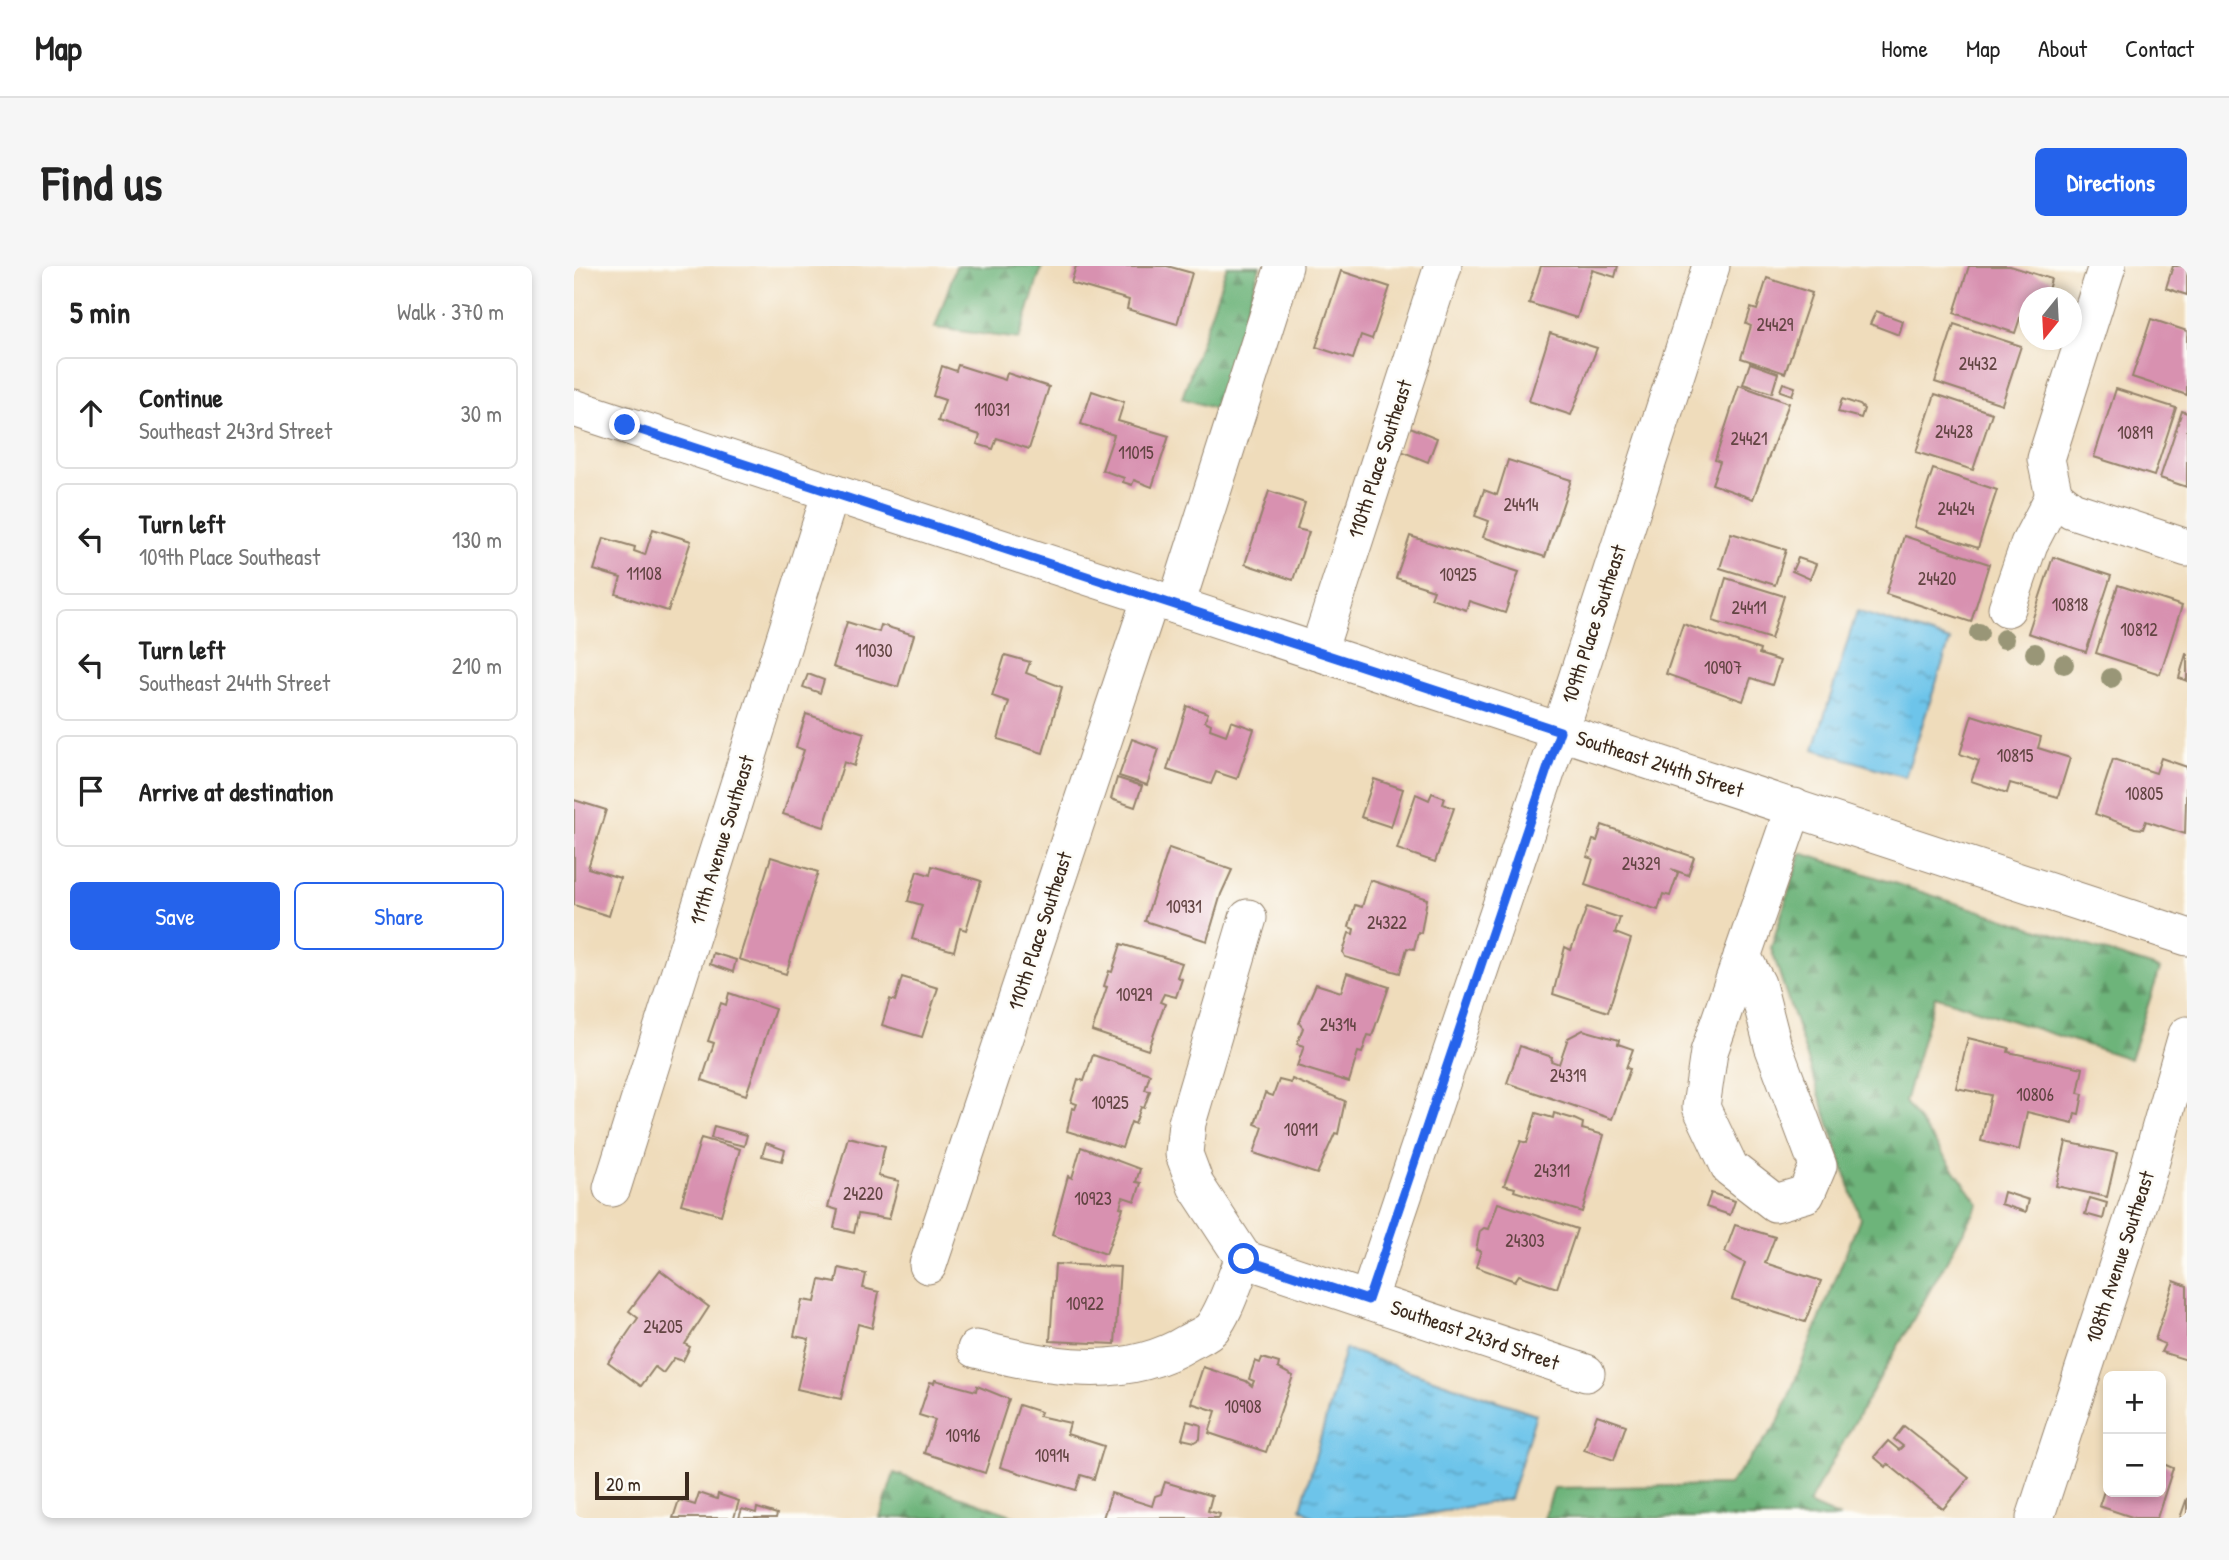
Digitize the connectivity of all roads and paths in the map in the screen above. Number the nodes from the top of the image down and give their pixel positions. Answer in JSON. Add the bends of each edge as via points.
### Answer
{"nodes":[{"id":1,"x":1284,"y":266,"type":"edge"},
{"id":2,"x":1443,"y":266,"type":"edge"},
{"id":3,"x":1711,"y":266,"type":"edge"},
{"id":4,"x":2107,"y":266,"type":"edge"},
{"id":5,"x":574,"y":408,"type":"edge"},
{"id":6,"x":831,"y":492,"type":"junction"},
{"id":7,"x":2054,"y":496,"type":"junction"},
{"id":8,"x":2187,"y":548,"type":"edge"},
{"id":9,"x":1164,"y":601,"type":"junction"},
{"id":10,"x":2007,"y":608,"type":"dead end"},
{"id":11,"x":1318,"y":652,"type":"junction"},
{"id":12,"x":1560,"y":731,"type":"junction"},
{"id":13,"x":1794,"y":807,"type":"junction"},
{"id":14,"x":1248,"y":918,"type":"dead end"},
{"id":15,"x":2187,"y":937,"type":"edge"},
{"id":16,"x":1742,"y":956,"type":"junction"},
{"id":17,"x":2187,"y":1035,"type":"edge"},
{"id":18,"x":612,"y":1188,"type":"dead end"},
{"id":19,"x":1244,"y":1259,"type":"junction"},
{"id":20,"x":928,"y":1265,"type":"dead end"},
{"id":21,"x":1368,"y":1300,"type":"junction"},
{"id":22,"x":976,"y":1349,"type":"dead end"},
{"id":23,"x":1586,"y":1373,"type":"dead end"},
{"id":24,"x":2035,"y":1518,"type":"edge"}],
"edges":[{"from":1,"to":9,"type":"street","name":"110th Place Southeast"},
{"from":2,"to":11,"type":"street","name":"110th Place Southeast"},
{"from":3,"to":12,"type":"street","name":"109th Place Southeast"},
{"from":4,"to":7,"type":"street","via":[[2046,459]]},
{"from":5,"to":6,"type":"street","name":"Southeast 244th Street"},
{"from":6,"to":9,"type":"street","name":"Southeast 244th Street"},
{"from":6,"to":18,"type":"street","name":"111th Avenue Southeast"},
{"from":7,"to":8,"type":"street","via":[[2071,510]]},
{"from":7,"to":10,"type":"street","via":[[2032,537]]},
{"from":9,"to":11,"type":"street","name":"Southeast 244th Street"},
{"from":9,"to":20,"type":"street","name":"110th Place Southeast"},
{"from":11,"to":12,"type":"street","name":"Southeast 244th Street"},
{"from":12,"to":13,"type":"street","name":"Southeast 244th Street"},
{"from":12,"to":21,"type":"street","name":"109th Place Southeast"},
{"from":13,"to":15,"type":"street","name":"Southeast 244th Street"},
{"from":13,"to":16,"type":"street"},
{"from":14,"to":19,"type":"street","via":[[1187,1123],[1184,1154],[1196,1185]]},
{"from":16,"to":16,"type":"street","via":[[1709,1052],[1701,1107],[1730,1168],[1775,1203],[1806,1194],[1818,1166],[1773,1046],[1758,984]]},
{"from":17,"to":24,"type":"street","name":"108th Avenue Southeast","via":[[2145,1182]]},
{"from":19,"to":21,"type":"street","name":"Southeast 243rd Street"},
{"from":19,"to":22,"type":"street","via":[[1211,1329],[1176,1350],[1140,1363],[1068,1367]]},
{"from":21,"to":23,"type":"street","name":"Southeast 243rd Street"}]}
